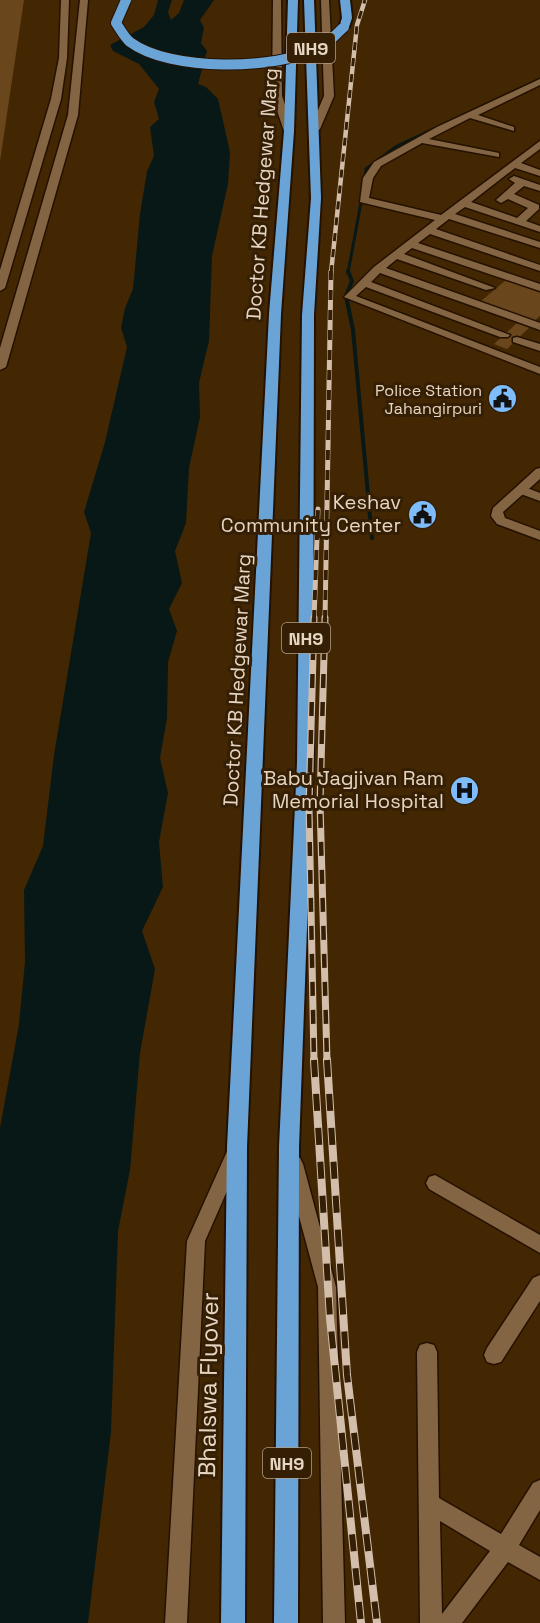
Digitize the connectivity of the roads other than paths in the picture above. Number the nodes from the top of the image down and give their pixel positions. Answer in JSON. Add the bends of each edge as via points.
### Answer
{"nodes":[{"id":1,"x":65,"y":0,"type":"edge"},
{"id":2,"x":84,"y":0,"type":"edge"},
{"id":3,"x":126,"y":0,"type":"edge"},
{"id":4,"x":277,"y":0,"type":"edge"},
{"id":5,"x":293,"y":0,"type":"edge"},
{"id":6,"x":309,"y":0,"type":"edge"},
{"id":7,"x":325,"y":0,"type":"edge"},
{"id":8,"x":345,"y":0,"type":"edge"},
{"id":9,"x":540,"y":82,"type":"edge"},
{"id":10,"x":469,"y":116,"type":"junction"},
{"id":11,"x":315,"y":129,"type":"junction"},
{"id":12,"x":511,"y":129,"type":"dead end"},
{"id":13,"x":289,"y":130,"type":"junction"},
{"id":14,"x":421,"y":140,"type":"junction"},
{"id":15,"x":540,"y":144,"type":"edge"},
{"id":16,"x":529,"y":152,"type":"junction"},
{"id":17,"x":496,"y":155,"type":"dead end"},
{"id":18,"x":540,"y":156,"type":"edge"},
{"id":19,"x":514,"y":164,"type":"junction"},
{"id":20,"x":540,"y":173,"type":"edge"},
{"id":21,"x":500,"y":175,"type":"junction"},
{"id":22,"x":522,"y":182,"type":"junction"},
{"id":23,"x":540,"y":188,"type":"edge"},
{"id":24,"x":479,"y":191,"type":"junction"},
{"id":25,"x":505,"y":197,"type":"junction"},
{"id":26,"x":463,"y":203,"type":"junction"},
{"id":27,"x":488,"y":211,"type":"junction"},
{"id":28,"x":445,"y":217,"type":"junction"},
{"id":29,"x":519,"y":222,"type":"junction"},
{"id":30,"x":540,"y":228,"type":"edge"},
{"id":31,"x":429,"y":230,"type":"junction"},
{"id":32,"x":525,"y":240,"type":"junction"},
{"id":33,"x":411,"y":244,"type":"junction"},
{"id":34,"x":540,"y":245,"type":"edge"},
{"id":35,"x":396,"y":255,"type":"junction"},
{"id":36,"x":520,"y":261,"type":"junction"},
{"id":37,"x":540,"y":268,"type":"edge"},
{"id":38,"x":378,"y":269,"type":"junction"},
{"id":39,"x":505,"y":276,"type":"junction"},
{"id":40,"x":365,"y":283,"type":"junction"},
{"id":41,"x":0,"y":288,"type":"edge"},
{"id":42,"x":490,"y":288,"type":"junction"},
{"id":43,"x":540,"y":288,"type":"edge"},
{"id":44,"x":472,"y":303,"type":"junction"},
{"id":45,"x":539,"y":325,"type":"edge"},
{"id":46,"x":504,"y":335,"type":"dead end"},
{"id":47,"x":517,"y":339,"type":"dead end"},
{"id":48,"x":540,"y":348,"type":"edge"},
{"id":49,"x":0,"y":367,"type":"edge"},
{"id":50,"x":540,"y":371,"type":"edge"},
{"id":51,"x":540,"y":472,"type":"edge"},
{"id":52,"x":522,"y":490,"type":"junction"},
{"id":53,"x":540,"y":497,"type":"edge"},
{"id":54,"x":540,"y":536,"type":"edge"},
{"id":55,"x":237,"y":1147,"type":"junction"},
{"id":56,"x":289,"y":1147,"type":"junction"},
{"id":57,"x":435,"y":1183,"type":"dead end"},
{"id":58,"x":540,"y":1245,"type":"edge"},
{"id":59,"x":540,"y":1284,"type":"edge"},
{"id":60,"x":426,"y":1352,"type":"dead end"},
{"id":61,"x":494,"y":1355,"type":"dead end"},
{"id":62,"x":540,"y":1490,"type":"edge"},
{"id":63,"x":429,"y":1503,"type":"junction"},
{"id":64,"x":506,"y":1548,"type":"junction"},
{"id":65,"x":540,"y":1569,"type":"edge"},
{"id":66,"x":176,"y":1623,"type":"edge"},
{"id":67,"x":233,"y":1623,"type":"edge"},
{"id":68,"x":286,"y":1623,"type":"edge"},
{"id":69,"x":334,"y":1623,"type":"edge"},
{"id":70,"x":431,"y":1623,"type":"edge"},
{"id":71,"x":448,"y":1623,"type":"edge"}],
"edges":[{"from":1,"to":41,"type":"street","via":[[63,58],[56,99]]},
{"from":2,"to":49,"type":"street","via":[[73,116]]},
{"from":3,"to":8,"type":"highway","bridge":true,"via":[[119,9],[116,26],[121,35],[138,47],[184,61],[237,65],[288,59],[328,43],[344,27]]},
{"from":4,"to":13,"type":"street","via":[[277,96]]},
{"from":5,"to":13,"type":"highway","name":"Doctor KB Hedgewar Marg","number":"NH9"},
{"from":6,"to":11,"type":"highway","name":"Doctor KB Hedgewar Marg","number":"NH9"},
{"from":7,"to":11,"type":"street","via":[[329,96]]},
{"from":9,"to":10,"type":"street"},
{"from":10,"to":12,"type":"street"},
{"from":10,"to":14,"type":"street"},
{"from":11,"to":56,"type":"highway","name":"Doctor KB Hedgewar Marg","number":"NH9","via":[[313,280],[308,315],[304,763]]},
{"from":13,"to":55,"type":"highway","name":"Doctor KB Hedgewar Marg","via":[[275,314]]},
{"from":14,"to":17,"type":"street"},
{"from":14,"to":28,"type":"street","via":[[377,164],[370,172],[363,199]]},
{"from":15,"to":16,"type":"street"},
{"from":16,"to":18,"type":"street"},
{"from":16,"to":19,"type":"street"},
{"from":19,"to":20,"type":"street"},
{"from":19,"to":21,"type":"street"},
{"from":21,"to":22,"type":"street"},
{"from":21,"to":24,"type":"street"},
{"from":22,"to":23,"type":"street"},
{"from":22,"to":25,"type":"street"},
{"from":24,"to":25,"type":"street"},
{"from":24,"to":26,"type":"street"},
{"from":25,"to":27,"type":"street"},
{"from":25,"to":29,"type":"street","via":[[535,207]]},
{"from":26,"to":27,"type":"street"},
{"from":26,"to":28,"type":"street"},
{"from":27,"to":29,"type":"street"},
{"from":28,"to":31,"type":"street"},
{"from":28,"to":32,"type":"street"},
{"from":29,"to":30,"type":"street"},
{"from":30,"to":32,"type":"street"},
{"from":31,"to":33,"type":"street"},
{"from":31,"to":36,"type":"street"},
{"from":32,"to":34,"type":"street"},
{"from":33,"to":35,"type":"street"},
{"from":33,"to":39,"type":"street"},
{"from":34,"to":36,"type":"street"},
{"from":35,"to":38,"type":"street"},
{"from":35,"to":42,"type":"street"},
{"from":36,"to":37,"type":"street"},
{"from":36,"to":39,"type":"street"},
{"from":38,"to":40,"type":"street"},
{"from":38,"to":44,"type":"street"},
{"from":39,"to":42,"type":"street"},
{"from":39,"to":43,"type":"street"},
{"from":40,"to":46,"type":"street"},
{"from":40,"to":50,"type":"street","via":[[349,297]]},
{"from":42,"to":44,"type":"street"},
{"from":44,"to":45,"type":"street"},
{"from":47,"to":48,"type":"street"},
{"from":51,"to":52,"type":"street"},
{"from":52,"to":53,"type":"street"},
{"from":52,"to":54,"type":"street","via":[[497,511],[497,516]]},
{"from":55,"to":66,"type":"street","via":[[196,1241]]},
{"from":55,"to":67,"type":"highway","name":"Bhalswa Flyover","number":"NH9"},
{"from":56,"to":68,"type":"highway","number":"NH9"},
{"from":56,"to":69,"type":"street","via":[[327,1287]]},
{"from":57,"to":58,"type":"street"},
{"from":59,"to":61,"type":"street"},
{"from":60,"to":63,"type":"street"},
{"from":62,"to":64,"type":"street"},
{"from":63,"to":64,"type":"street"},
{"from":63,"to":70,"type":"street"},
{"from":64,"to":65,"type":"street"},
{"from":64,"to":71,"type":"street"}]}
